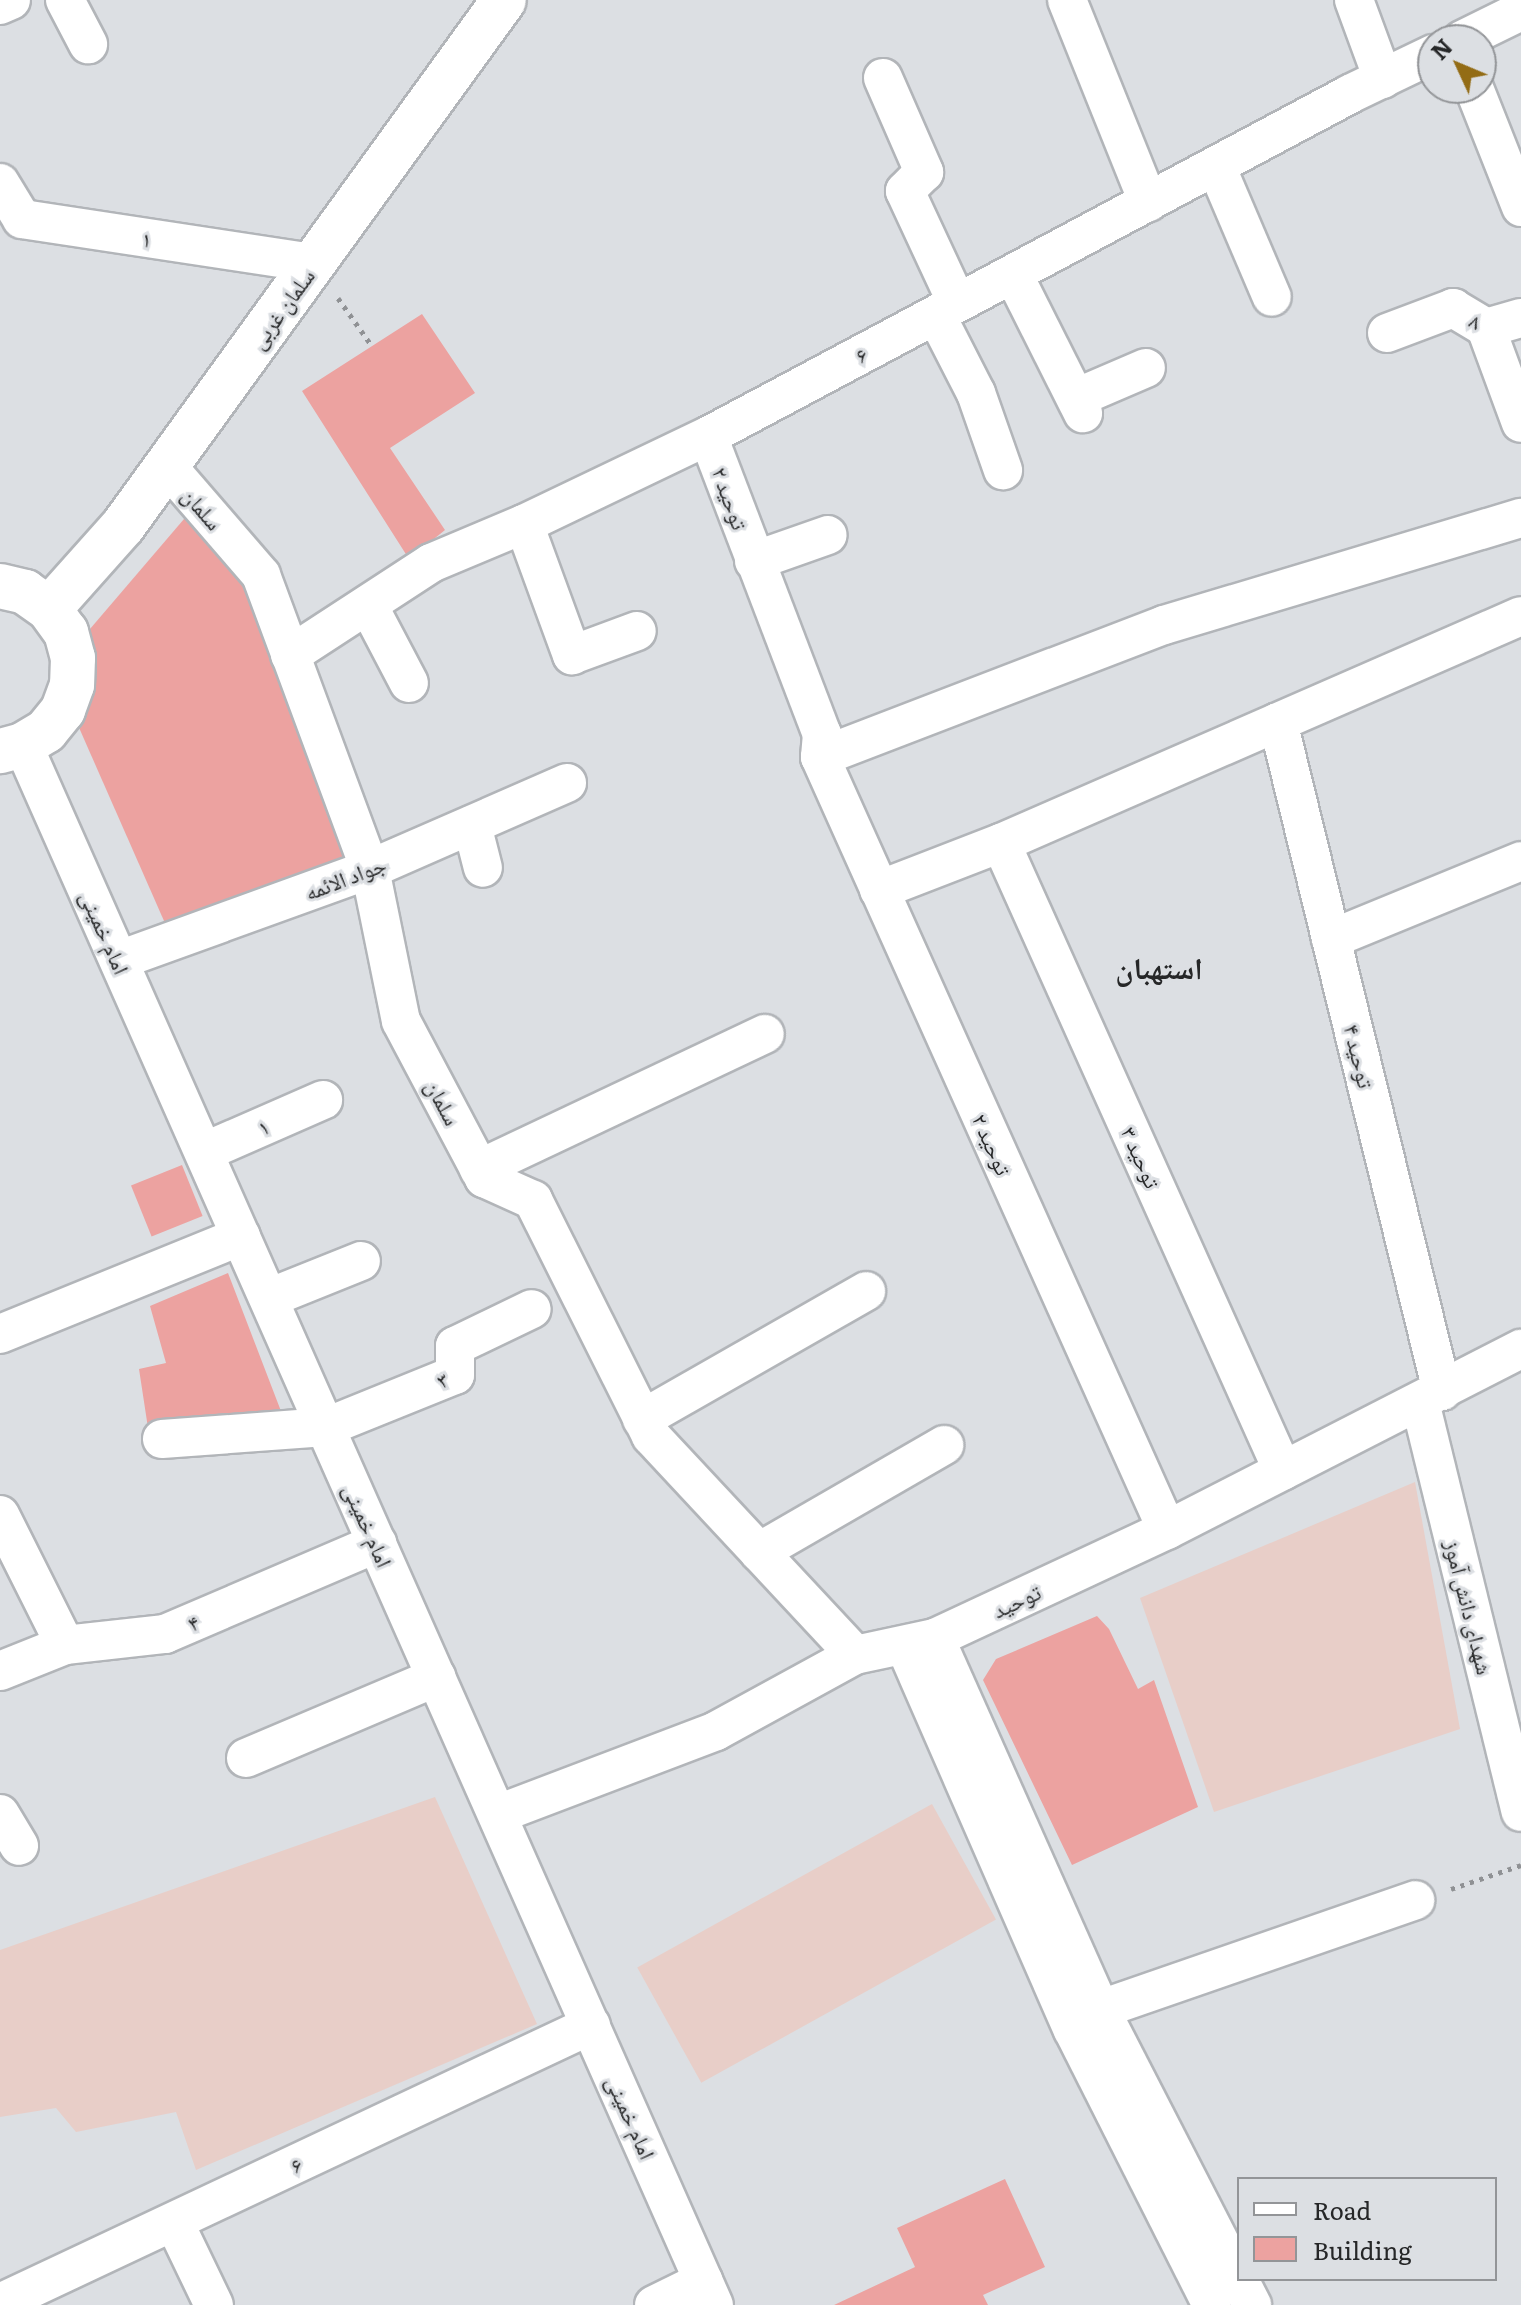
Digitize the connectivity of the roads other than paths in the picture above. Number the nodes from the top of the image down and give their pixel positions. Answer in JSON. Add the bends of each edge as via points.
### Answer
{"nodes":[{"id":1,"x":11,"y":0,"type":"edge"},
{"id":2,"x":65,"y":0,"type":"edge"},
{"id":3,"x":1067,"y":0,"type":"edge"},
{"id":4,"x":1354,"y":0,"type":"edge"},
{"id":5,"x":501,"y":2,"type":"edge"},
{"id":6,"x":0,"y":5,"type":"edge"},
{"id":7,"x":1521,"y":11,"type":"edge"},
{"id":8,"x":1495,"y":24,"type":"edge"},
{"id":9,"x":88,"y":44,"type":"dead end"},
{"id":10,"x":1417,"y":62,"type":"edge"},
{"id":11,"x":883,"y":78,"type":"dead end"},
{"id":12,"x":1383,"y":79,"type":"junction"},
{"id":13,"x":1480,"y":104,"type":"edge"},
{"id":14,"x":1216,"y":166,"type":"junction"},
{"id":15,"x":0,"y":183,"type":"edge"},
{"id":16,"x":1148,"y":202,"type":"junction"},
{"id":17,"x":1521,"y":207,"type":"edge"},
{"id":18,"x":314,"y":263,"type":"junction"},
{"id":19,"x":1013,"y":274,"type":"junction"},
{"id":20,"x":1272,"y":297,"type":"dead end"},
{"id":21,"x":946,"y":309,"type":"junction"},
{"id":22,"x":1504,"y":323,"type":"edge"},
{"id":23,"x":1387,"y":333,"type":"dead end"},
{"id":24,"x":1146,"y":368,"type":"dead end"},
{"id":25,"x":1521,"y":423,"type":"edge"},
{"id":26,"x":708,"y":436,"type":"junction"},
{"id":27,"x":167,"y":466,"type":"junction"},
{"id":28,"x":1003,"y":470,"type":"dead end"},
{"id":29,"x":1521,"y":518,"type":"edge"},
{"id":30,"x":524,"y":524,"type":"junction"},
{"id":31,"x":828,"y":535,"type":"dead end"},
{"id":32,"x":754,"y":561,"type":"junction"},
{"id":33,"x":0,"y":586,"type":"edge"},
{"id":34,"x":368,"y":605,"type":"junction"},
{"id":35,"x":49,"y":609,"type":"junction"},
{"id":36,"x":1521,"y":616,"type":"edge"},
{"id":37,"x":637,"y":631,"type":"dead end"},
{"id":38,"x":290,"y":655,"type":"junction"},
{"id":39,"x":409,"y":683,"type":"dead end"},
{"id":40,"x":1278,"y":722,"type":"junction"},
{"id":41,"x":12,"y":748,"type":"edge"},
{"id":42,"x":820,"y":757,"type":"junction"},
{"id":43,"x":567,"y":783,"type":"dead end"},
{"id":44,"x":472,"y":825,"type":"junction"},
{"id":45,"x":1001,"y":843,"type":"junction"},
{"id":46,"x":1521,"y":861,"type":"edge"},
{"id":47,"x":483,"y":868,"type":"dead end"},
{"id":48,"x":370,"y":869,"type":"junction"},
{"id":49,"x":879,"y":890,"type":"junction"},
{"id":50,"x":1331,"y":939,"type":"junction"},
{"id":51,"x":119,"y":960,"type":"junction"},
{"id":52,"x":765,"y":1034,"type":"dead end"},
{"id":53,"x":323,"y":1100,"type":"dead end"},
{"id":54,"x":204,"y":1152,"type":"junction"},
{"id":55,"x":479,"y":1169,"type":"junction"},
{"id":56,"x":241,"y":1236,"type":"junction"},
{"id":57,"x":361,"y":1261,"type":"dead end"},
{"id":58,"x":866,"y":1291,"type":"dead end"},
{"id":59,"x":269,"y":1298,"type":"junction"},
{"id":60,"x":532,"y":1309,"type":"dead end"},
{"id":61,"x":0,"y":1334,"type":"edge"},
{"id":62,"x":1521,"y":1349,"type":"edge"},
{"id":63,"x":1431,"y":1397,"type":"junction"},
{"id":64,"x":642,"y":1419,"type":"junction"},
{"id":65,"x":326,"y":1427,"type":"junction"},
{"id":66,"x":162,"y":1439,"type":"dead end"},
{"id":67,"x":944,"y":1445,"type":"dead end"},
{"id":68,"x":1283,"y":1471,"type":"junction"},
{"id":69,"x":0,"y":1515,"type":"edge"},
{"id":70,"x":1167,"y":1530,"type":"junction"},
{"id":71,"x":377,"y":1543,"type":"junction"},
{"id":72,"x":759,"y":1552,"type":"junction"},
{"id":73,"x":920,"y":1642,"type":"junction"},
{"id":74,"x":65,"y":1645,"type":"junction"},
{"id":75,"x":855,"y":1655,"type":"junction"},
{"id":76,"x":0,"y":1671,"type":"edge"},
{"id":77,"x":437,"y":1677,"type":"junction"},
{"id":78,"x":246,"y":1758,"type":"dead end"},
{"id":79,"x":1521,"y":1812,"type":"edge"},
{"id":80,"x":0,"y":1814,"type":"edge"},
{"id":81,"x":498,"y":1814,"type":"junction"},
{"id":82,"x":19,"y":1846,"type":"dead end"},
{"id":83,"x":1415,"y":1900,"type":"road end"},
{"id":84,"x":1084,"y":2014,"type":"junction"},
{"id":85,"x":591,"y":2025,"type":"junction"},
{"id":86,"x":174,"y":2222,"type":"junction"},
{"id":87,"x":1237,"y":2279,"type":"edge"},
{"id":88,"x":1238,"y":2281,"type":"edge"},
{"id":89,"x":709,"y":2293,"type":"edge"},
{"id":90,"x":0,"y":2303,"type":"edge"},
{"id":91,"x":214,"y":2305,"type":"edge"},
{"id":92,"x":654,"y":2305,"type":"edge"},
{"id":93,"x":1212,"y":2305,"type":"edge"},
{"id":94,"x":1252,"y":2305,"type":"edge"}],
"edges":[{"from":1,"to":6,"type":"street"},
{"from":2,"to":9,"type":"street"},
{"from":3,"to":16,"type":"street"},
{"from":4,"to":12,"type":"street"},
{"from":5,"to":18,"type":"main road","name":"سلمان غربی"},
{"from":7,"to":8,"type":"street"},
{"from":10,"to":12,"type":"street","name":"۶"},
{"from":11,"to":21,"type":"street","via":[[924,172],[905,191]]},
{"from":12,"to":14,"type":"street","name":"۶"},
{"from":13,"to":17,"type":"street"},
{"from":14,"to":16,"type":"street","name":"۶"},
{"from":14,"to":20,"type":"street"},
{"from":15,"to":18,"type":"street","name":"۱","via":[[22,219]]},
{"from":16,"to":19,"type":"street","name":"۶"},
{"from":18,"to":27,"type":"main road","name":"سلمان غربی"},
{"from":19,"to":21,"type":"street","name":"۶"},
{"from":19,"to":24,"type":"street","via":[[1080,405]]},
{"from":21,"to":26,"type":"street","name":"۶"},
{"from":21,"to":28,"type":"street"},
{"from":22,"to":23,"type":"street","name":"۸","via":[[1453,308]]},
{"from":22,"to":25,"type":"street"},
{"from":26,"to":30,"type":"street","name":"۶"},
{"from":26,"to":32,"type":"street","name":"توحید ۲"},
{"from":27,"to":35,"type":"main road","name":"سلمان غربی","via":[[123,526]]},
{"from":27,"to":38,"type":"street","name":"سلمان","via":[[261,575]]},
{"from":29,"to":42,"type":"street","via":[[1164,625]]},
{"from":30,"to":34,"type":"street","name":"۶","via":[[431,563]]},
{"from":30,"to":37,"type":"street","via":[[572,655]]},
{"from":31,"to":32,"type":"street"},
{"from":32,"to":42,"type":"street","name":"توحید ۲","via":[[822,734]]},
{"from":33,"to":35,"type":"main road","via":[[25,592]]},
{"from":34,"to":38,"type":"street","name":"۶"},
{"from":34,"to":39,"type":"street"},
{"from":35,"to":41,"type":"main road","via":[[66,632],[73,658],[72,685],[63,710],[46,731]]},
{"from":36,"to":40,"type":"street"},
{"from":38,"to":48,"type":"street","name":"سلمان"},
{"from":40,"to":45,"type":"street"},
{"from":40,"to":50,"type":"street","name":"توحید ۴"},
{"from":41,"to":51,"type":"street","name":"امام خمینی"},
{"from":42,"to":49,"type":"street","name":"توحید ۲"},
{"from":43,"to":44,"type":"street","name":"جواد الائمه"},
{"from":44,"to":47,"type":"street"},
{"from":44,"to":48,"type":"street","name":"جواد الائمه"},
{"from":45,"to":49,"type":"street"},
{"from":45,"to":68,"type":"street","name":"توحید ۳"},
{"from":46,"to":50,"type":"street"},
{"from":48,"to":51,"type":"street","name":"جواد الائمه"},
{"from":48,"to":55,"type":"street","name":"سلمان","via":[[401,1021]]},
{"from":49,"to":70,"type":"street","name":"توحید ۲"},
{"from":50,"to":63,"type":"street","name":"توحید ۴"},
{"from":51,"to":54,"type":"street","name":"امام خمینی"},
{"from":52,"to":55,"type":"street"},
{"from":53,"to":54,"type":"street","name":"۱"},
{"from":54,"to":56,"type":"street","name":"امام خمینی"},
{"from":55,"to":64,"type":"street","name":"سلمان","via":[[484,1178],[533,1200]]},
{"from":56,"to":59,"type":"street","name":"امام خمینی"},
{"from":56,"to":61,"type":"street"},
{"from":57,"to":59,"type":"street"},
{"from":58,"to":64,"type":"street"},
{"from":59,"to":65,"type":"street","name":"امام خمینی"},
{"from":60,"to":65,"type":"street","name":"۳","via":[[455,1346],[455,1375]]},
{"from":62,"to":63,"type":"street","name":"توحید"},
{"from":63,"to":68,"type":"street","name":"توحید"},
{"from":63,"to":79,"type":"street","name":"شهدای دانش آموز"},
{"from":64,"to":72,"type":"street","name":"سلمان","via":[[651,1436]]},
{"from":65,"to":66,"type":"street"},
{"from":65,"to":71,"type":"street","name":"امام خمینی"},
{"from":67,"to":72,"type":"street"},
{"from":68,"to":70,"type":"street","name":"توحید"},
{"from":69,"to":74,"type":"street"},
{"from":70,"to":73,"type":"street","name":"توحید"},
{"from":71,"to":74,"type":"street","name":"۴","via":[[165,1634]]},
{"from":71,"to":77,"type":"street","name":"امام خمینی"},
{"from":72,"to":75,"type":"street","name":"سلمان"},
{"from":73,"to":75,"type":"street","name":"توحید"},
{"from":73,"to":84,"type":"street"},
{"from":74,"to":76,"type":"street","name":"۴"},
{"from":75,"to":81,"type":"street","name":"توحید","via":[[716,1731]]},
{"from":77,"to":78,"type":"street"},
{"from":77,"to":81,"type":"street","name":"امام خمینی"},
{"from":80,"to":82,"type":"street"},
{"from":81,"to":85,"type":"street","name":"امام خمینی"},
{"from":83,"to":84,"type":"street"},
{"from":84,"to":87,"type":"street"},
{"from":84,"to":93,"type":"street"},
{"from":85,"to":86,"type":"street","name":"۶"},
{"from":85,"to":89,"type":"street","name":"امام خمینی"},
{"from":86,"to":90,"type":"street","name":"۶"},
{"from":86,"to":91,"type":"street"},
{"from":88,"to":94,"type":"street"},
{"from":89,"to":92,"type":"street"}]}
